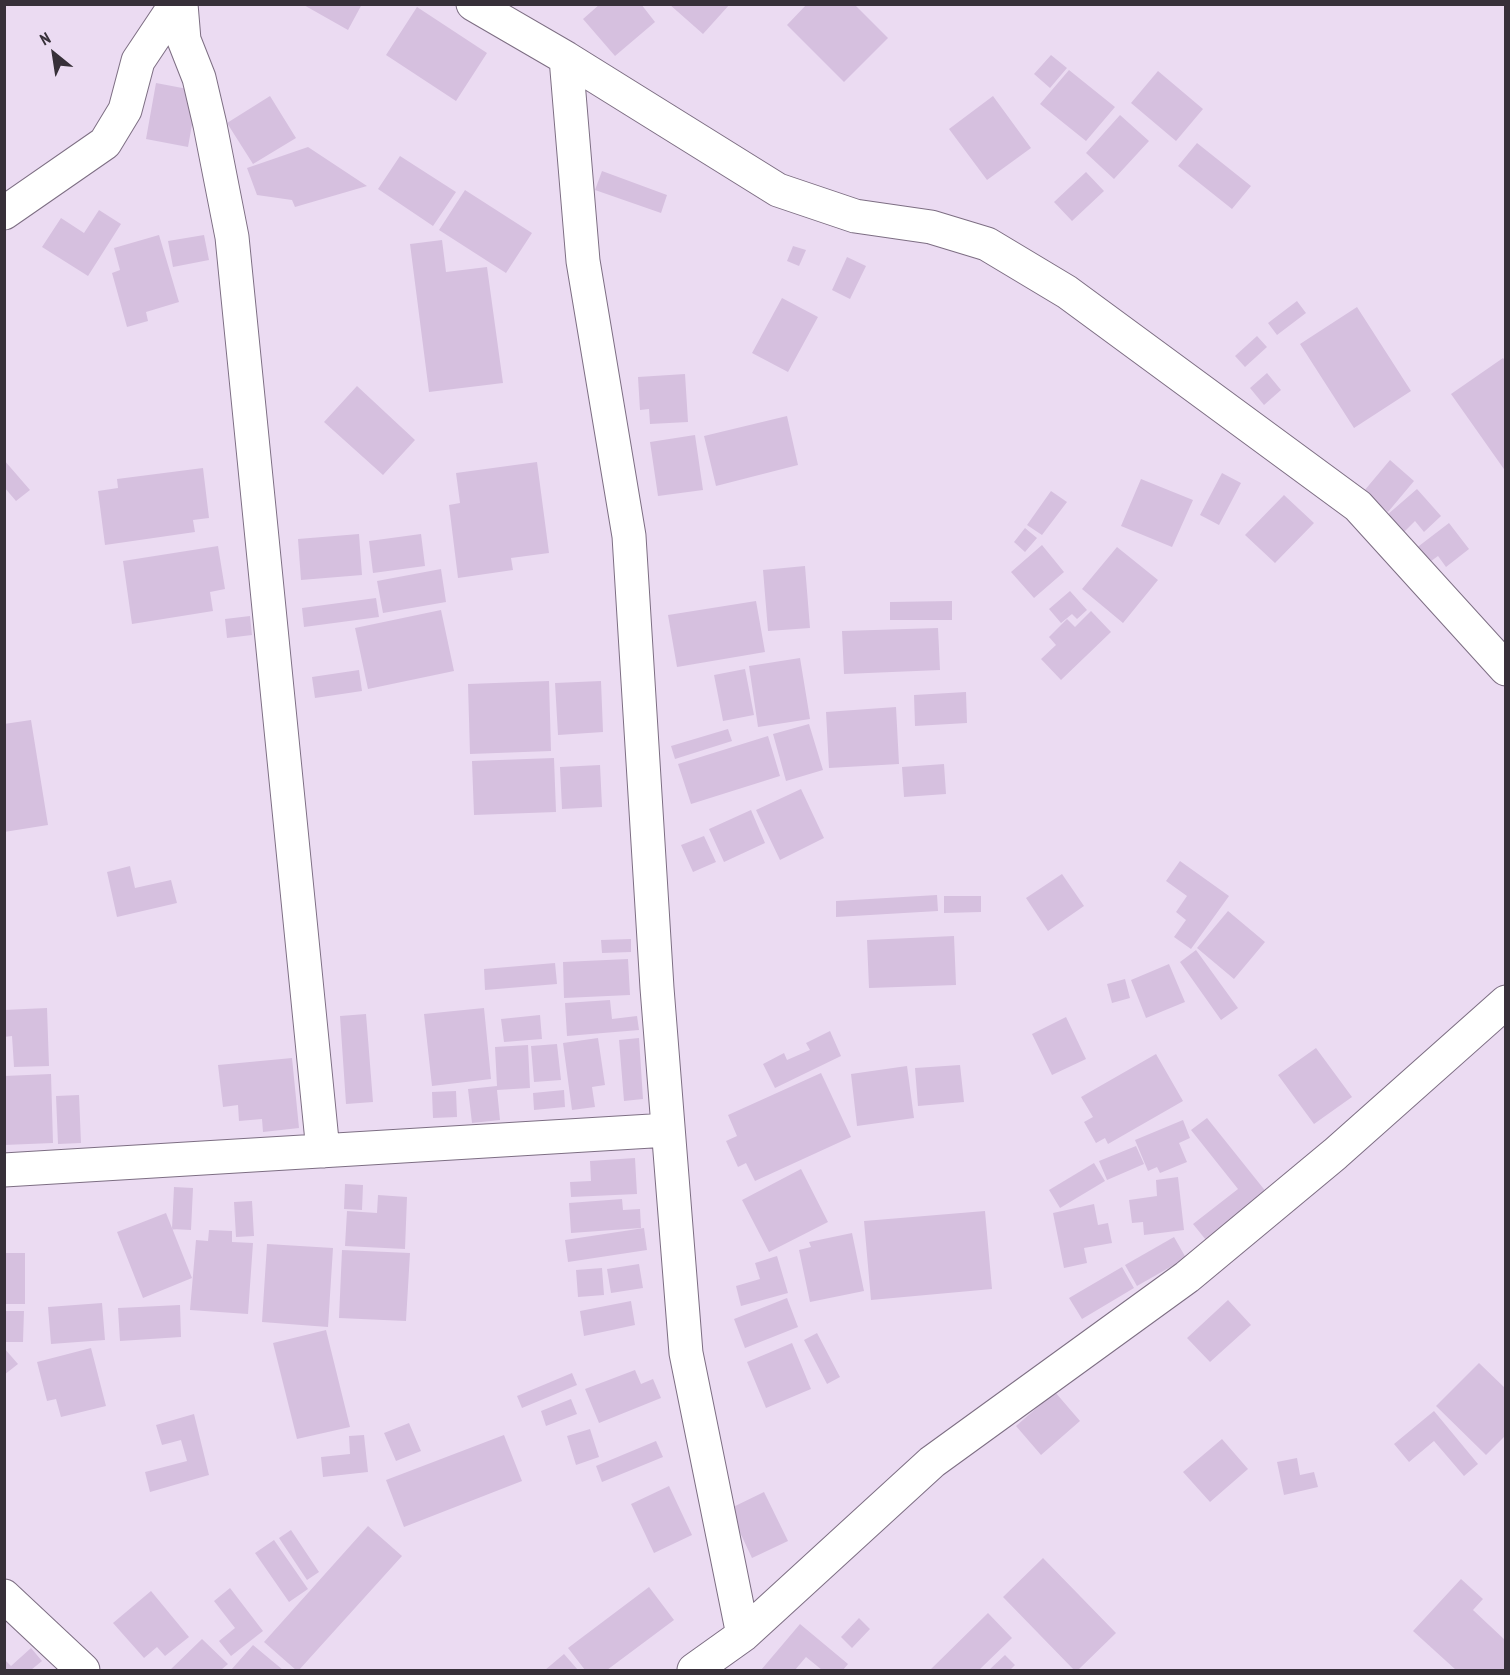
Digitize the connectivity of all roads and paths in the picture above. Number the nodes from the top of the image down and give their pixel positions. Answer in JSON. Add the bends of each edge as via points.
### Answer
{"nodes":[{"id":1,"x":176,"y":4,"type":"edge"},
{"id":2,"x":181,"y":4,"type":"edge"},
{"id":3,"x":473,"y":4,"type":"edge"},
{"id":4,"x":566,"y":58,"type":"junction"},
{"id":5,"x":4,"y":213,"type":"edge"},
{"id":6,"x":1506,"y":669,"type":"edge"},
{"id":7,"x":1506,"y":1002,"type":"edge"},
{"id":8,"x":668,"y":1130,"type":"junction"},
{"id":9,"x":323,"y":1151,"type":"junction"},
{"id":10,"x":4,"y":1170,"type":"edge"},
{"id":11,"x":4,"y":1596,"type":"edge"},
{"id":12,"x":743,"y":1635,"type":"junction"},
{"id":13,"x":83,"y":1671,"type":"edge"},
{"id":14,"x":694,"y":1671,"type":"edge"}],
"edges":[{"from":1,"to":5,"type":"street","via":[[138,61],[125,110],[105,143]]},
{"from":2,"to":9,"type":"street","via":[[184,40],[199,78],[232,237]]},
{"from":3,"to":4,"type":"street"},
{"from":4,"to":6,"type":"street","via":[[778,190],[855,216],[931,227],[987,244],[1067,292],[1358,506]]},
{"from":4,"to":8,"type":"street","via":[[583,261],[629,536]]},
{"from":7,"to":12,"type":"street","via":[[1335,1154],[1187,1277],[932,1462]]},
{"from":8,"to":9,"type":"street"},
{"from":8,"to":12,"type":"street","via":[[686,1353]]},
{"from":9,"to":10,"type":"street"},
{"from":11,"to":13,"type":"street"},
{"from":12,"to":14,"type":"street"}]}
